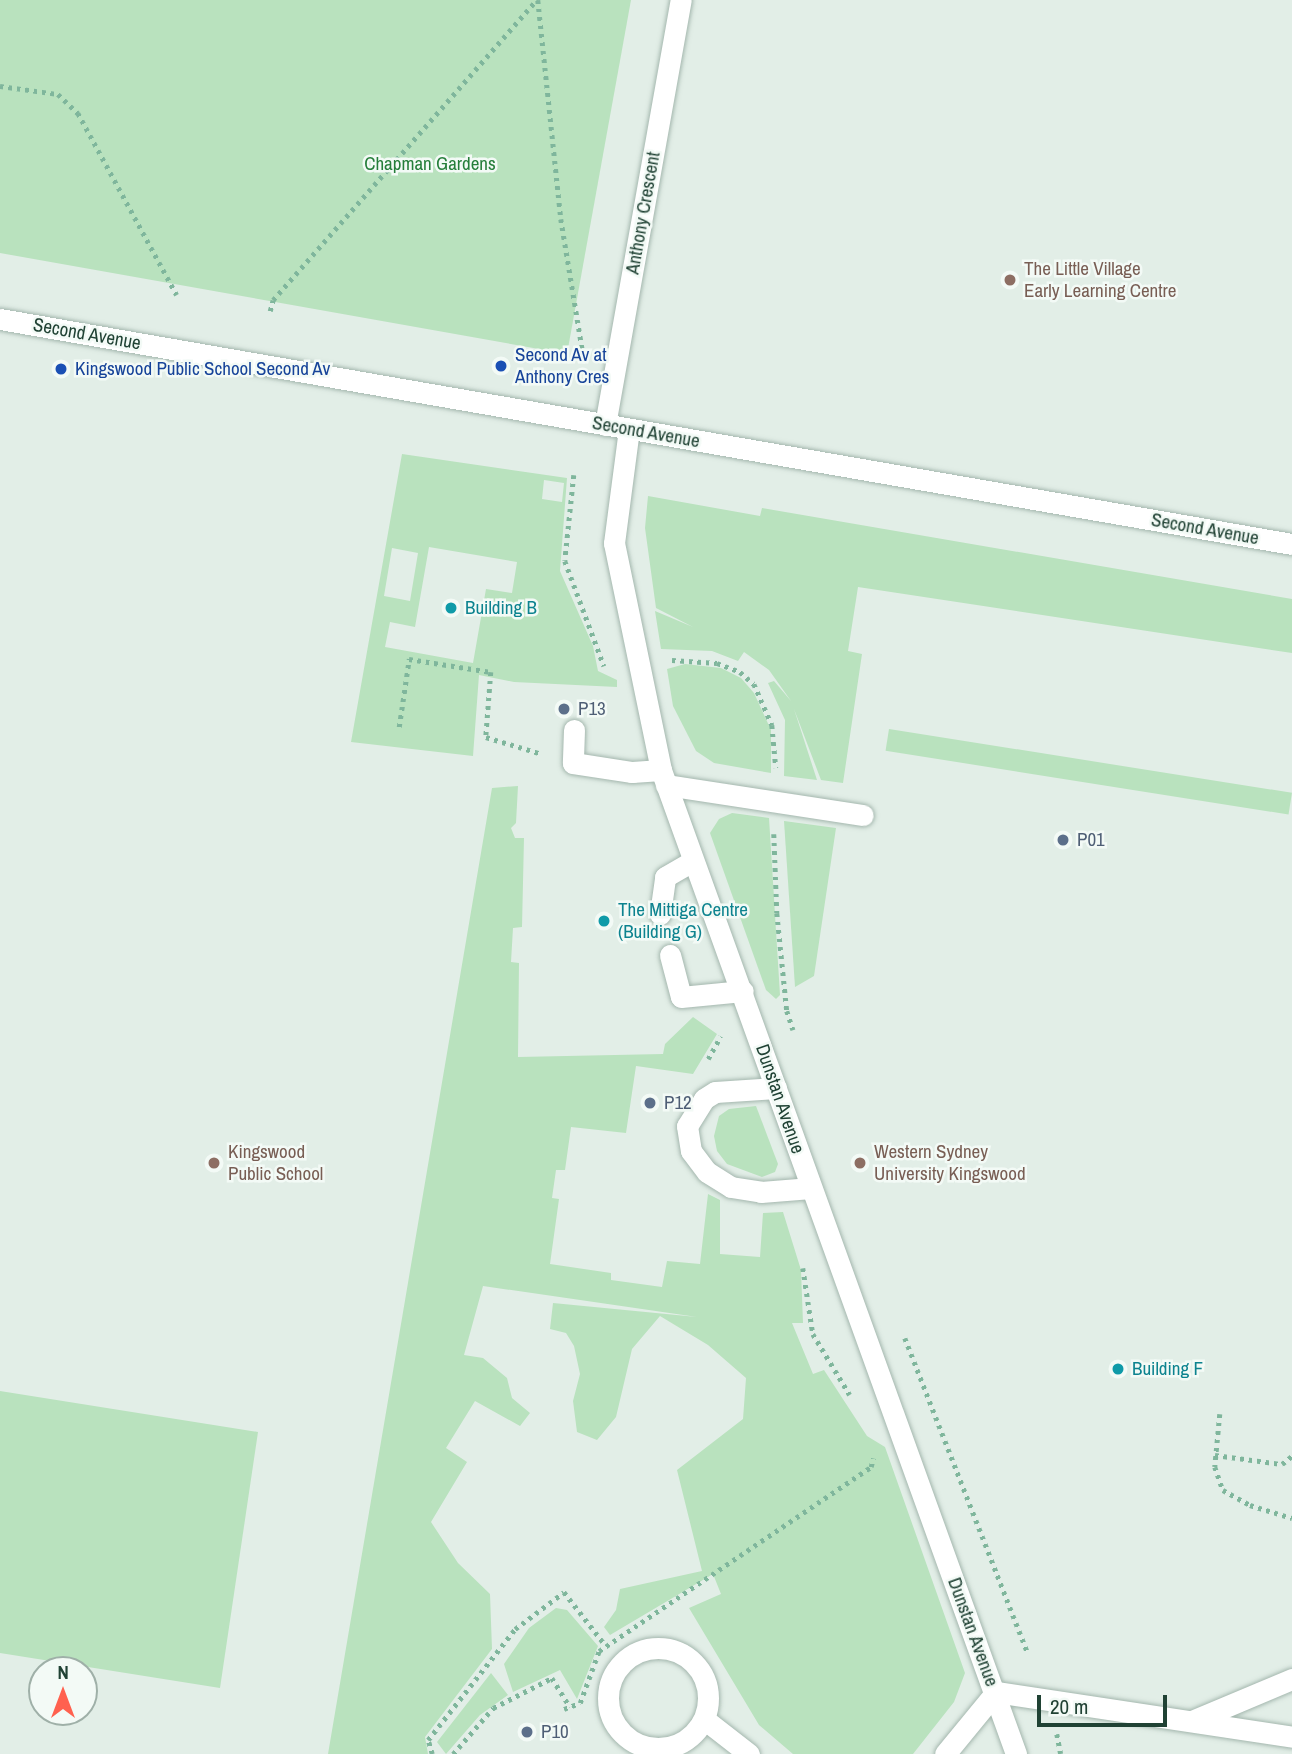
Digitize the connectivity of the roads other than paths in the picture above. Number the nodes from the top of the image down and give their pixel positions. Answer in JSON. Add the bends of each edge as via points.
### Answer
{"nodes":[{"id":1,"x":681,"y":0,"type":"edge"},
{"id":2,"x":0,"y":319,"type":"edge"},
{"id":3,"x":605,"y":425,"type":"junction"},
{"id":4,"x":629,"y":429,"type":"junction"},
{"id":5,"x":1292,"y":544,"type":"edge"},
{"id":6,"x":574,"y":730,"type":"dead end"},
{"id":7,"x":663,"y":778,"type":"junction"},
{"id":8,"x":863,"y":815,"type":"dead end"},
{"id":9,"x":693,"y":861,"type":"junction"},
{"id":10,"x":660,"y":914,"type":"dead end"},
{"id":11,"x":670,"y":955,"type":"dead end"},
{"id":12,"x":743,"y":991,"type":"junction"},
{"id":13,"x":776,"y":1088,"type":"junction"},
{"id":14,"x":811,"y":1188,"type":"junction"},
{"id":15,"x":1292,"y":1679,"type":"edge"},
{"id":16,"x":996,"y":1692,"type":"junction"},
{"id":17,"x":704,"y":1719,"type":"junction"},
{"id":18,"x":1190,"y":1722,"type":"junction"},
{"id":19,"x":1292,"y":1737,"type":"edge"},
{"id":20,"x":748,"y":1754,"type":"edge"},
{"id":21,"x":945,"y":1754,"type":"edge"},
{"id":22,"x":1016,"y":1754,"type":"edge"}],
"edges":[{"from":1,"to":3,"type":"street","name":"Anthony Crescent"},
{"from":2,"to":3,"type":"street","name":"Second Avenue"},
{"from":3,"to":4,"type":"street","name":"Second Avenue"},
{"from":4,"to":5,"type":"street","name":"Second Avenue"},
{"from":4,"to":7,"type":"street","name":"Dunstan Avenue","via":[[614,543]]},
{"from":6,"to":7,"type":"street","via":[[573,762]]},
{"from":7,"to":8,"type":"street"},
{"from":7,"to":9,"type":"street","name":"Dunstan Avenue"},
{"from":9,"to":10,"type":"street","via":[[665,877]]},
{"from":9,"to":12,"type":"street","name":"Dunstan Avenue"},
{"from":11,"to":12,"type":"street","via":[[681,998]]},
{"from":12,"to":13,"type":"street","name":"Dunstan Avenue"},
{"from":13,"to":14,"type":"street","name":"Dunstan Avenue"},
{"from":13,"to":14,"type":"street","via":[[715,1092],[704,1099],[687,1126],[691,1152],[707,1172],[731,1187],[761,1192]]},
{"from":14,"to":16,"type":"street","name":"Dunstan Avenue"},
{"from":15,"to":18,"type":"street"},
{"from":16,"to":18,"type":"street"},
{"from":16,"to":21,"type":"street"},
{"from":16,"to":22,"type":"street","name":"Dunstan Avenue"},
{"from":17,"to":17,"type":"street","via":[[694,1735],[677,1745],[640,1745],[624,1735],[613,1719],[611,1682],[635,1654],[653,1649],[681,1654],[705,1682]]},
{"from":17,"to":20,"type":"street"},
{"from":18,"to":19,"type":"street"}]}
